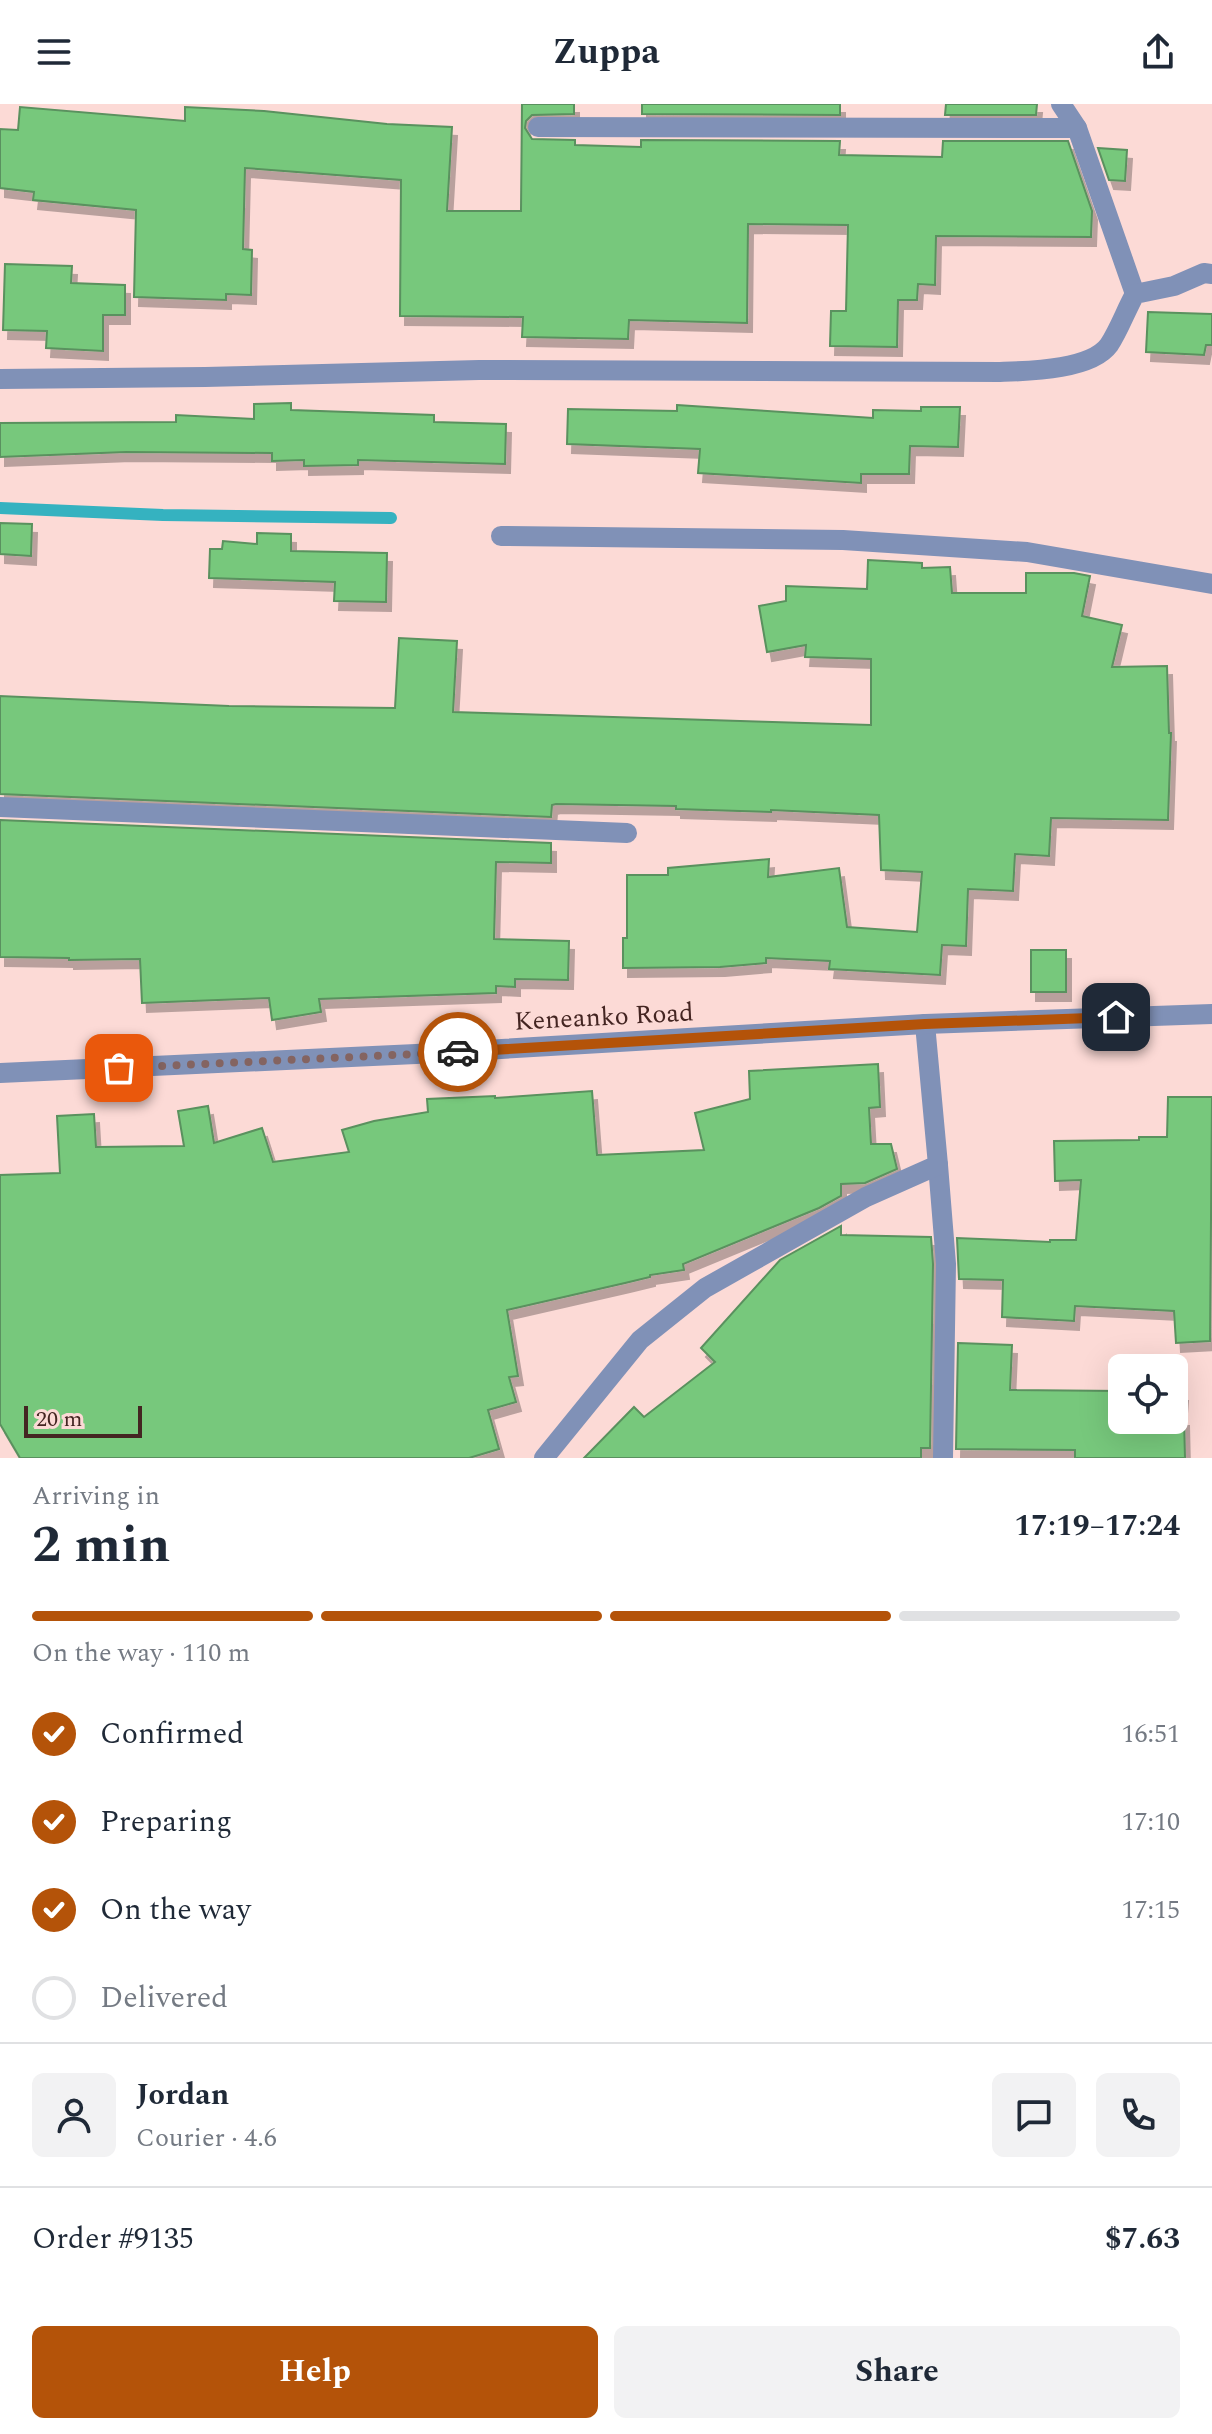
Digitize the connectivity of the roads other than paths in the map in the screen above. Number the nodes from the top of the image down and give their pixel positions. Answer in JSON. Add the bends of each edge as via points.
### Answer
{"nodes":[{"id":1,"x":1061,"y":104,"type":"edge"},
{"id":2,"x":538,"y":127,"type":"dead end"},
{"id":3,"x":1077,"y":128,"type":"junction"},
{"id":4,"x":1212,"y":274,"type":"edge"},
{"id":5,"x":1135,"y":294,"type":"junction"},
{"id":6,"x":0,"y":379,"type":"edge"},
{"id":7,"x":501,"y":536,"type":"dead end"},
{"id":8,"x":1212,"y":584,"type":"edge"},
{"id":9,"x":0,"y":807,"type":"edge"},
{"id":10,"x":627,"y":833,"type":"dead end"},
{"id":11,"x":1212,"y":1014,"type":"edge"},
{"id":12,"x":925,"y":1024,"type":"junction"},
{"id":13,"x":0,"y":1073,"type":"edge"},
{"id":14,"x":938,"y":1165,"type":"junction"},
{"id":15,"x":544,"y":1458,"type":"edge"},
{"id":16,"x":943,"y":1458,"type":"edge"}],
"edges":[{"from":1,"to":3,"type":"street"},
{"from":2,"to":3,"type":"street"},
{"from":3,"to":5,"type":"street"},
{"from":4,"to":5,"type":"street"},
{"from":5,"to":6,"type":"street","via":[[1107,348],[1052,370],[479,370]]},
{"from":7,"to":8,"type":"street","via":[[843,540],[1027,552]]},
{"from":9,"to":10,"type":"street"},
{"from":11,"to":12,"type":"street","name":"Keneanko Road"},
{"from":12,"to":13,"type":"street","name":"Keneanko Road"},
{"from":12,"to":14,"type":"street"},
{"from":14,"to":15,"type":"street","via":[[866,1197],[705,1288],[640,1340]]},
{"from":14,"to":16,"type":"street","via":[[946,1264]]}]}
